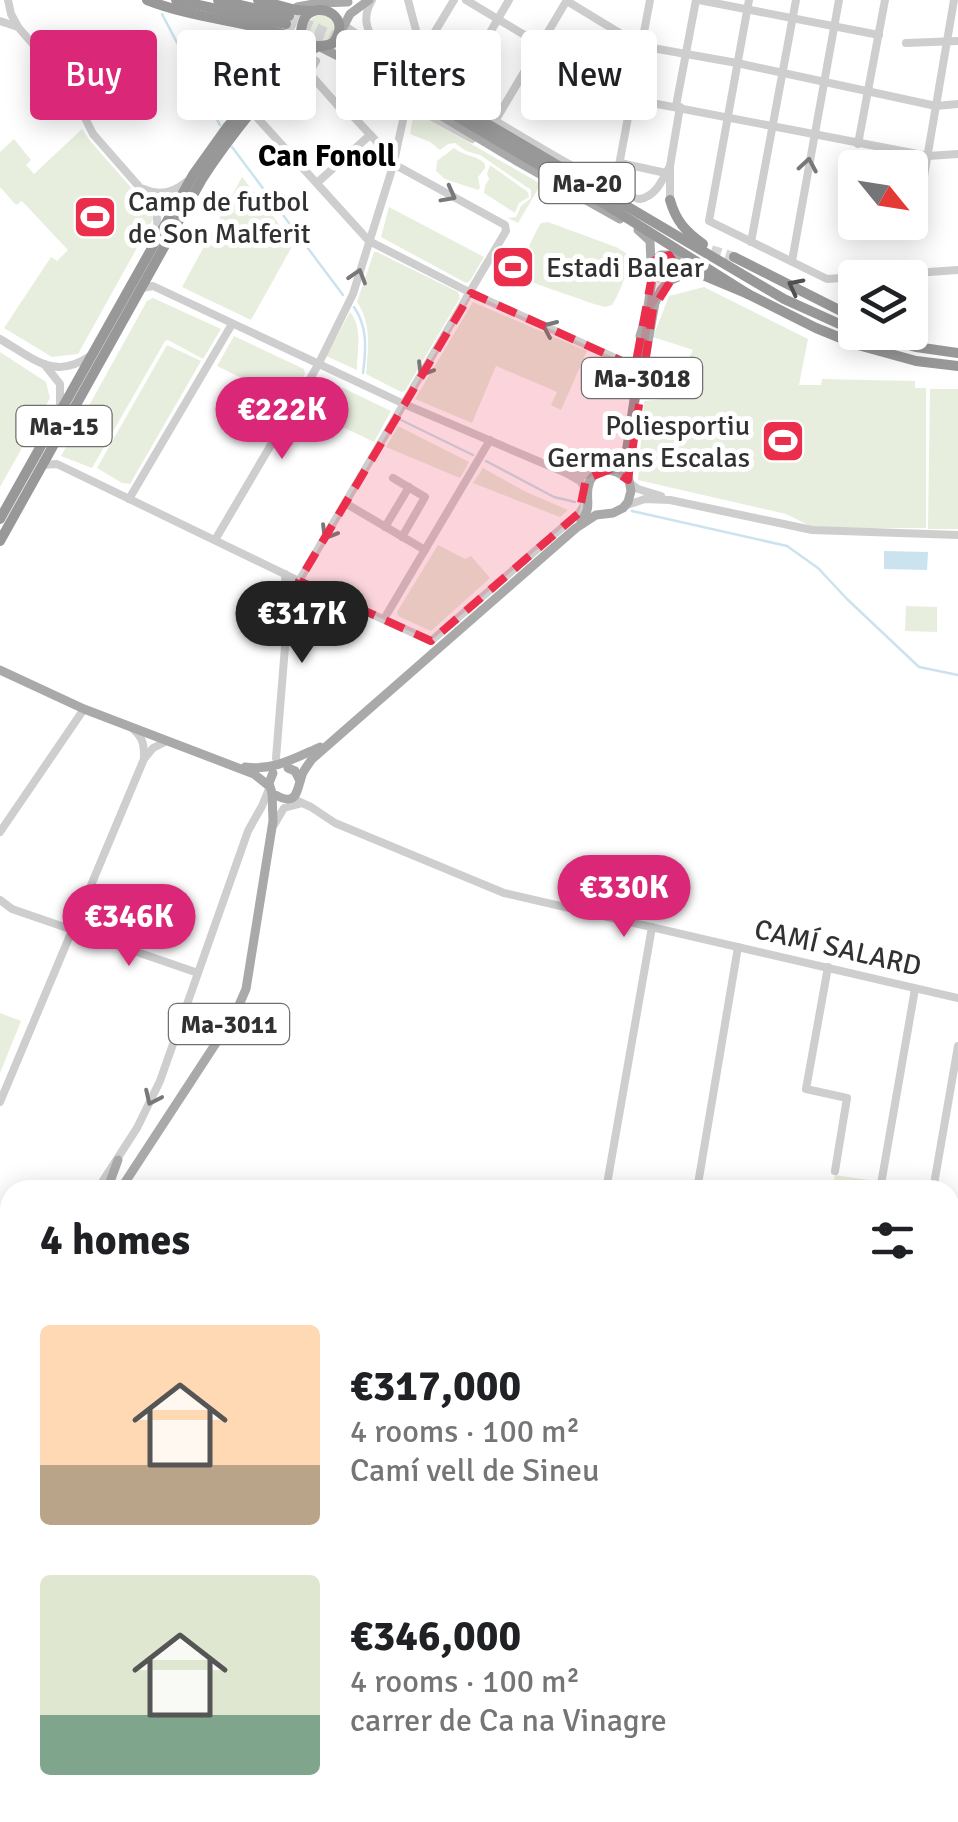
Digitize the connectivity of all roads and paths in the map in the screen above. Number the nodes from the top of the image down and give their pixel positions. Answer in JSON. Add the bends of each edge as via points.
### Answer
{"nodes":[{"id":1,"x":8,"y":0,"type":"edge"},
{"id":2,"x":147,"y":0,"type":"edge"},
{"id":3,"x":176,"y":0,"type":"edge"},
{"id":4,"x":218,"y":0,"type":"edge"},
{"id":5,"x":258,"y":0,"type":"edge"},
{"id":6,"x":370,"y":0,"type":"edge"},
{"id":7,"x":408,"y":0,"type":"edge"},
{"id":8,"x":454,"y":0,"type":"edge"},
{"id":9,"x":466,"y":0,"type":"edge"},
{"id":10,"x":510,"y":0,"type":"edge"},
{"id":11,"x":650,"y":0,"type":"edge"},
{"id":12,"x":697,"y":0,"type":"edge"},
{"id":13,"x":796,"y":0,"type":"edge"},
{"id":14,"x":839,"y":0,"type":"edge"},
{"id":15,"x":885,"y":0,"type":"edge"},
{"id":16,"x":954,"y":0,"type":"edge"},
{"id":17,"x":351,"y":1,"type":"edge"},
{"id":18,"x":567,"y":1,"type":"edge"},
{"id":19,"x":748,"y":5,"type":"edge"},
{"id":20,"x":0,"y":8,"type":"edge"},
{"id":21,"x":320,"y":9,"type":"junction"},
{"id":22,"x":287,"y":16,"type":"junction"},
{"id":23,"x":792,"y":18,"type":"junction"},
{"id":24,"x":498,"y":19,"type":"junction"},
{"id":25,"x":0,"y":21,"type":"edge"},
{"id":26,"x":414,"y":21,"type":"junction"},
{"id":27,"x":341,"y":26,"type":"junction"},
{"id":28,"x":834,"y":26,"type":"junction"},
{"id":29,"x":18,"y":27,"type":"junction"},
{"id":30,"x":269,"y":30,"type":"edge"},
{"id":31,"x":307,"y":30,"type":"edge"},
{"id":32,"x":348,"y":30,"type":"edge"},
{"id":33,"x":367,"y":30,"type":"edge"},
{"id":34,"x":416,"y":30,"type":"edge"},
{"id":35,"x":430,"y":30,"type":"edge"},
{"id":36,"x":435,"y":30,"type":"edge"},
{"id":37,"x":492,"y":30,"type":"edge"},
{"id":38,"x":549,"y":30,"type":"edge"},
{"id":39,"x":615,"y":30,"type":"edge"},
{"id":40,"x":645,"y":30,"type":"edge"},
{"id":41,"x":521,"y":33,"type":"edge"},
{"id":42,"x":878,"y":35,"type":"junction"},
{"id":43,"x":316,"y":42,"type":"edge"},
{"id":44,"x":953,"y":42,"type":"edge"},
{"id":45,"x":906,"y":44,"type":"dead end"},
{"id":46,"x":316,"y":45,"type":"edge"},
{"id":47,"x":657,"y":48,"type":"edge"},
{"id":48,"x":686,"y":53,"type":"junction"},
{"id":49,"x":738,"y":63,"type":"junction"},
{"id":50,"x":783,"y":72,"type":"junction"},
{"id":51,"x":521,"y":77,"type":"edge"},
{"id":52,"x":316,"y":82,"type":"edge"},
{"id":53,"x":823,"y":82,"type":"junction"},
{"id":54,"x":868,"y":91,"type":"junction"},
{"id":55,"x":657,"y":103,"type":"edge"},
{"id":56,"x":958,"y":104,"type":"edge"},
{"id":57,"x":936,"y":106,"type":"junction"},
{"id":58,"x":678,"y":107,"type":"junction"},
{"id":59,"x":501,"y":111,"type":"edge"},
{"id":60,"x":728,"y":116,"type":"junction"},
{"id":61,"x":233,"y":120,"type":"edge"},
{"id":62,"x":246,"y":120,"type":"edge"},
{"id":63,"x":260,"y":120,"type":"edge"},
{"id":64,"x":496,"y":120,"type":"edge"},
{"id":65,"x":628,"y":120,"type":"edge"},
{"id":66,"x":773,"y":126,"type":"junction"},
{"id":67,"x":370,"y":135,"type":"junction"},
{"id":68,"x":813,"y":135,"type":"junction"},
{"id":69,"x":858,"y":144,"type":"junction"},
{"id":70,"x":893,"y":150,"type":"edge"},
{"id":71,"x":958,"y":154,"type":"edge"},
{"id":72,"x":928,"y":156,"type":"joint"},
{"id":73,"x":620,"y":163,"type":"junction"},
{"id":74,"x":394,"y":164,"type":"junction"},
{"id":75,"x":668,"y":170,"type":"junction"},
{"id":76,"x":585,"y":174,"type":"junction"},
{"id":77,"x":193,"y":175,"type":"junction"},
{"id":78,"x":617,"y":176,"type":"dead end"},
{"id":79,"x":318,"y":182,"type":"junction"},
{"id":80,"x":140,"y":186,"type":"junction"},
{"id":81,"x":654,"y":192,"type":"junction"},
{"id":82,"x":669,"y":197,"type":"junction"},
{"id":83,"x":582,"y":198,"type":"junction"},
{"id":84,"x":642,"y":232,"type":"junction"},
{"id":85,"x":158,"y":234,"type":"junction"},
{"id":86,"x":369,"y":241,"type":"junction"},
{"id":87,"x":751,"y":242,"type":"junction"},
{"id":88,"x":711,"y":251,"type":"junction"},
{"id":89,"x":734,"y":257,"type":"tunnel mouth"},
{"id":90,"x":792,"y":262,"type":"junction"},
{"id":91,"x":708,"y":268,"type":"junction"},
{"id":92,"x":736,"y":270,"type":"junction"},
{"id":93,"x":958,"y":270,"type":"edge"},
{"id":94,"x":148,"y":271,"type":"junction"},
{"id":95,"x":670,"y":280,"type":"junction"},
{"id":96,"x":153,"y":286,"type":"junction"},
{"id":97,"x":138,"y":291,"type":"junction"},
{"id":98,"x":471,"y":293,"type":"junction"},
{"id":99,"x":748,"y":294,"type":"junction"},
{"id":100,"x":838,"y":309,"type":"edge"},
{"id":101,"x":838,"y":323,"type":"edge"},
{"id":102,"x":232,"y":324,"type":"junction"},
{"id":103,"x":0,"y":339,"type":"edge"},
{"id":104,"x":642,"y":339,"type":"junction"},
{"id":105,"x":928,"y":345,"type":"edge"},
{"id":106,"x":952,"y":353,"type":"edge"},
{"id":107,"x":92,"y":355,"type":"junction"},
{"id":108,"x":636,"y":360,"type":"junction"},
{"id":109,"x":44,"y":364,"type":"junction"},
{"id":110,"x":318,"y":365,"type":"junction"},
{"id":111,"x":958,"y":366,"type":"edge"},
{"id":112,"x":401,"y":408,"type":"junction"},
{"id":113,"x":60,"y":411,"type":"junction"},
{"id":114,"x":490,"y":440,"type":"junction"},
{"id":115,"x":50,"y":451,"type":"junction"},
{"id":116,"x":56,"y":464,"type":"junction"},
{"id":117,"x":42,"y":465,"type":"junction"},
{"id":118,"x":605,"y":471,"type":"junction"},
{"id":119,"x":566,"y":473,"type":"junction"},
{"id":120,"x":394,"y":478,"type":"dead end"},
{"id":121,"x":630,"y":482,"type":"junction"},
{"id":122,"x":409,"y":487,"type":"junction"},
{"id":123,"x":588,"y":495,"type":"junction"},
{"id":124,"x":129,"y":499,"type":"junction"},
{"id":125,"x":670,"y":500,"type":"junction"},
{"id":126,"x":345,"y":503,"type":"junction"},
{"id":127,"x":623,"y":508,"type":"junction"},
{"id":128,"x":607,"y":512,"type":"junction"},
{"id":129,"x":0,"y":520,"type":"edge"},
{"id":130,"x":385,"y":527,"type":"junction"},
{"id":131,"x":576,"y":528,"type":"junction"},
{"id":132,"x":958,"y":535,"type":"edge"},
{"id":133,"x":402,"y":537,"type":"junction"},
{"id":134,"x":215,"y":540,"type":"junction"},
{"id":135,"x":0,"y":541,"type":"edge"},
{"id":136,"x":425,"y":550,"type":"junction"},
{"id":137,"x":285,"y":574,"type":"junction"},
{"id":138,"x":299,"y":581,"type":"junction"},
{"id":139,"x":384,"y":619,"type":"junction"},
{"id":140,"x":0,"y":670,"type":"edge"},
{"id":141,"x":84,"y":709,"type":"junction"},
{"id":142,"x":130,"y":727,"type":"junction"},
{"id":143,"x":168,"y":741,"type":"junction"},
{"id":144,"x":332,"y":742,"type":"junction"},
{"id":145,"x":276,"y":758,"type":"dead end"},
{"id":146,"x":144,"y":759,"type":"junction"},
{"id":147,"x":312,"y":759,"type":"junction"},
{"id":148,"x":231,"y":765,"type":"junction"},
{"id":149,"x":288,"y":768,"type":"junction"},
{"id":150,"x":273,"y":773,"type":"junction"},
{"id":151,"x":254,"y":774,"type":"junction"},
{"id":152,"x":300,"y":784,"type":"junction"},
{"id":153,"x":270,"y":789,"type":"junction"},
{"id":154,"x":289,"y":798,"type":"junction"},
{"id":155,"x":314,"y":809,"type":"junction"},
{"id":156,"x":273,"y":826,"type":"junction"},
{"id":157,"x":0,"y":832,"type":"edge"},
{"id":158,"x":0,"y":900,"type":"edge"},
{"id":159,"x":652,"y":927,"type":"junction"},
{"id":160,"x":73,"y":930,"type":"junction"},
{"id":161,"x":738,"y":946,"type":"junction"},
{"id":162,"x":828,"y":967,"type":"junction"},
{"id":163,"x":198,"y":973,"type":"junction"},
{"id":164,"x":915,"y":989,"type":"junction"},
{"id":165,"x":958,"y":998,"type":"edge"},
{"id":166,"x":958,"y":1046,"type":"edge"},
{"id":167,"x":0,"y":1102,"type":"edge"},
{"id":168,"x":118,"y":1160,"type":"junction"},
{"id":169,"x":835,"y":1170,"type":"dead end"},
{"id":170,"x":103,"y":1180,"type":"edge"},
{"id":171,"x":111,"y":1180,"type":"edge"},
{"id":172,"x":127,"y":1180,"type":"edge"},
{"id":173,"x":608,"y":1180,"type":"edge"},
{"id":174,"x":699,"y":1180,"type":"edge"},
{"id":175,"x":882,"y":1180,"type":"edge"},
{"id":176,"x":935,"y":1180,"type":"edge"}],
"edges":[{"from":1,"to":20,"type":"street"},
{"from":1,"to":29,"type":"street"},
{"from":2,"to":30,"type":"highway"},
{"from":3,"to":22,"type":"highway"},
{"from":4,"to":22,"type":"highway"},
{"from":5,"to":22,"type":"highway"},
{"from":6,"to":27,"type":"main road"},
{"from":6,"to":33,"type":"street"},
{"from":7,"to":26,"type":"street"},
{"from":8,"to":36,"type":"street"},
{"from":9,"to":24,"type":"street"},
{"from":10,"to":24,"type":"street"},
{"from":11,"to":40,"type":"street"},
{"from":12,"to":19,"type":"street"},
{"from":12,"to":48,"type":"street"},
{"from":13,"to":23,"type":"street"},
{"from":14,"to":28,"type":"street"},
{"from":15,"to":42,"type":"street"},
{"from":16,"to":44,"type":"street"},
{"from":17,"to":21,"type":"main road"},
{"from":17,"to":22,"type":"main road"},
{"from":18,"to":38,"type":"street"},
{"from":18,"to":39,"type":"street"},
{"from":19,"to":23,"type":"street"},
{"from":19,"to":49,"type":"street"},
{"from":21,"to":22,"type":"highway"},
{"from":21,"to":27,"type":"highway","via":[[334,13]]},
{"from":21,"to":31,"type":"highway","number":"Ma-15","via":[[304,18]]},
{"from":23,"to":28,"type":"street"},
{"from":23,"to":50,"type":"street"},
{"from":24,"to":37,"type":"street"},
{"from":24,"to":41,"type":"street"},
{"from":25,"to":29,"type":"street"},
{"from":26,"to":34,"type":"street"},
{"from":26,"to":35,"type":"street"},
{"from":27,"to":32,"type":"street"},
{"from":27,"to":43,"type":"highway","number":"Ma-15","via":[[333,43]]},
{"from":28,"to":42,"type":"street"},
{"from":28,"to":53,"type":"street"},
{"from":29,"to":80,"type":"street","via":[[69,86],[93,134]]},
{"from":42,"to":54,"type":"street"},
{"from":44,"to":45,"type":"street"},
{"from":44,"to":57,"type":"street"},
{"from":46,"to":83,"type":"main road"},
{"from":47,"to":48,"type":"street"},
{"from":48,"to":49,"type":"street"},
{"from":48,"to":58,"type":"street"},
{"from":49,"to":50,"type":"street"},
{"from":49,"to":60,"type":"street"},
{"from":50,"to":53,"type":"street"},
{"from":50,"to":66,"type":"street"},
{"from":51,"to":59,"type":"street"},
{"from":52,"to":67,"type":"street"},
{"from":53,"to":54,"type":"street"},
{"from":53,"to":68,"type":"street"},
{"from":54,"to":57,"type":"street"},
{"from":54,"to":69,"type":"street"},
{"from":55,"to":58,"type":"street"},
{"from":56,"to":57,"type":"street"},
{"from":57,"to":72,"type":"street"},
{"from":58,"to":60,"type":"street"},
{"from":58,"to":75,"type":"street"},
{"from":60,"to":66,"type":"street"},
{"from":60,"to":87,"type":"street","via":[[709,221]]},
{"from":61,"to":77,"type":"highway","number":"Ma-15"},
{"from":62,"to":94,"type":"highway","number":"Ma-15"},
{"from":63,"to":79,"type":"street"},
{"from":64,"to":76,"type":"street"},
{"from":65,"to":73,"type":"street"},
{"from":66,"to":68,"type":"street"},
{"from":66,"to":87,"type":"street"},
{"from":67,"to":74,"type":"street"},
{"from":67,"to":79,"type":"street"},
{"from":68,"to":69,"type":"street"},
{"from":90,"to":68,"type":"street","one_way":true},
{"from":69,"to":70,"type":"street"},
{"from":71,"to":72,"type":"street"},
{"from":73,"to":75,"type":"street"},
{"from":73,"to":78,"type":"street"},
{"from":74,"to":83,"type":"street","via":[[404,111],[414,107]]},
{"from":74,"to":86,"type":"street"},
{"from":74,"to":98,"type":"street","one_way":true,"via":[[505,225]]},
{"from":75,"to":81,"type":"street"},
{"from":75,"to":82,"type":"street"},
{"from":76,"to":81,"type":"street","via":[[632,199]]},
{"from":76,"to":88,"type":"highway"},
{"from":77,"to":80,"type":"street","via":[[164,194]]},
{"from":77,"to":85,"type":"highway","number":"Ma-15"},
{"from":79,"to":86,"type":"street"},
{"from":80,"to":85,"type":"street","via":[[156,206]]},
{"from":81,"to":82,"type":"street"},
{"from":82,"to":88,"type":"highway","via":[[678,222]]},
{"from":83,"to":84,"type":"main road"},
{"from":84,"to":91,"type":"highway"},
{"from":84,"to":104,"type":"main road","number":"Ma-3018","via":[[652,256]]},
{"from":85,"to":107,"type":"highway","number":"Ma-15"},
{"from":86,"to":98,"type":"street"},
{"from":110,"to":86,"type":"street","one_way":true,"via":[[353,294]]},
{"from":87,"to":90,"type":"street"},
{"from":88,"to":92,"type":"highway"},
{"from":100,"to":89,"type":"highway","one_way":true},
{"from":90,"to":93,"type":"street","via":[[827,279]]},
{"from":91,"to":92,"type":"highway","number":"Ma-20","via":[[350,48]]},
{"from":91,"to":99,"type":"highway","number":"Ma-20"},
{"from":92,"to":101,"type":"highway","number":"Ma-20"},
{"from":94,"to":96,"type":"street"},
{"from":94,"to":97,"type":"highway","number":"Ma-15"},
{"from":95,"to":99,"type":"highway","via":[[696,273]]},
{"from":95,"to":104,"type":"main road","via":[[678,263],[664,254],[655,260]]},
{"from":95,"to":121,"type":"main road","number":"Ma-3018","via":[[652,314]]},
{"from":96,"to":97,"type":"street"},
{"from":96,"to":102,"type":"street"},
{"from":97,"to":115,"type":"highway","number":"Ma-15"},
{"from":108,"to":98,"type":"street","one_way":true,"via":[[629,364]]},
{"from":98,"to":112,"type":"street","one_way":true},
{"from":99,"to":111,"type":"highway","number":"Ma-20","via":[[858,346]]},
{"from":102,"to":110,"type":"street"},
{"from":102,"to":124,"type":"street"},
{"from":103,"to":109,"type":"street"},
{"from":104,"to":108,"type":"main road","number":"Ma-3018"},
{"from":104,"to":118,"type":"highway","via":[[627,450]]},
{"from":105,"to":106,"type":"highway"},
{"from":107,"to":109,"type":"street","via":[[68,368]]},
{"from":107,"to":113,"type":"highway","number":"Ma-15"},
{"from":108,"to":118,"type":"main road","number":"Ma-3018","via":[[622,451]]},
{"from":109,"to":113,"type":"street","via":[[60,384]]},
{"from":110,"to":112,"type":"street"},
{"from":110,"to":134,"type":"street"},
{"from":112,"to":114,"type":"street"},
{"from":112,"to":126,"type":"street"},
{"from":113,"to":129,"type":"highway","number":"Ma-15"},
{"from":114,"to":119,"type":"street"},
{"from":114,"to":136,"type":"street"},
{"from":115,"to":116,"type":"street"},
{"from":115,"to":117,"type":"highway","number":"Ma-15"},
{"from":116,"to":117,"type":"street"},
{"from":116,"to":124,"type":"street"},
{"from":117,"to":135,"type":"highway","number":"Ma-15"},
{"from":118,"to":119,"type":"street"},
{"from":118,"to":121,"type":"main road","via":[[622,472]]},
{"from":118,"to":123,"type":"main road","number":"Ma-3018","via":[[589,484]]},
{"from":119,"to":123,"type":"street"},
{"from":120,"to":122,"type":"street"},
{"from":121,"to":125,"type":"street"},
{"from":121,"to":127,"type":"main road","number":"Ma-3018"},
{"from":122,"to":130,"type":"street"},
{"from":122,"to":133,"type":"street","via":[[426,497]]},
{"from":123,"to":128,"type":"main road"},
{"from":123,"to":131,"type":"main road","number":"Ma-3018","via":[[588,511]]},
{"from":123,"to":139,"type":"street","via":[[579,512],[431,641]]},
{"from":124,"to":134,"type":"street"},
{"from":125,"to":127,"type":"street","via":[[645,499]]},
{"from":125,"to":132,"type":"street","via":[[812,530]]},
{"from":126,"to":130,"type":"street"},
{"from":126,"to":138,"type":"street","one_way":true},
{"from":127,"to":128,"type":"main road","number":"Ma-3018"},
{"from":128,"to":131,"type":"main road","number":"Ma-3018"},
{"from":130,"to":133,"type":"street"},
{"from":131,"to":144,"type":"main road","number":"Ma-3018"},
{"from":133,"to":136,"type":"street"},
{"from":134,"to":137,"type":"street"},
{"from":136,"to":139,"type":"street"},
{"from":137,"to":138,"type":"street"},
{"from":137,"to":145,"type":"street"},
{"from":138,"to":139,"type":"street"},
{"from":140,"to":141,"type":"main road","number":"Ma-3018"},
{"from":141,"to":142,"type":"main road","number":"Ma-3018"},
{"from":141,"to":157,"type":"street"},
{"from":142,"to":143,"type":"main road","number":"Ma-3018"},
{"from":142,"to":146,"type":"street","via":[[141,736]]},
{"from":143,"to":146,"type":"street"},
{"from":143,"to":148,"type":"main road","number":"Ma-3018"},
{"from":144,"to":147,"type":"main road","number":"Ma-3018"},
{"from":144,"to":148,"type":"main road","via":[[269,768]]},
{"from":146,"to":160,"type":"street"},
{"from":147,"to":149,"type":"main road","number":"Ma-3018"},
{"from":147,"to":152,"type":"main road","number":"Ma-3018"},
{"from":148,"to":151,"type":"main road","number":"Ma-3018"},
{"from":149,"to":150,"type":"main road","number":"Ma-3018"},
{"from":149,"to":152,"type":"main road"},
{"from":150,"to":151,"type":"main road","number":"Ma-3018"},
{"from":150,"to":153,"type":"main road"},
{"from":151,"to":153,"type":"main road","number":"Ma-3018"},
{"from":152,"to":154,"type":"main road","number":"Ma-3018"},
{"from":152,"to":155,"type":"street"},
{"from":153,"to":154,"type":"main road","number":"Ma-3018"},
{"from":153,"to":156,"type":"main road","number":"Ma-3011"},
{"from":153,"to":163,"type":"street","via":[[248,831]]},
{"from":154,"to":155,"type":"street","name":"CAMÍ SALARD"},
{"from":154,"to":156,"type":"main road","number":"Ma-3011"},
{"from":155,"to":156,"type":"street","via":[[288,805]]},
{"from":155,"to":159,"type":"street","name":"CAMÍ SALARD","via":[[504,893]]},
{"from":156,"to":172,"type":"main road","number":"Ma-3011","via":[[246,989]]},
{"from":158,"to":160,"type":"street"},
{"from":159,"to":161,"type":"street","name":"CAMÍ SALARD"},
{"from":159,"to":173,"type":"street"},
{"from":160,"to":163,"type":"street"},
{"from":160,"to":167,"type":"street"},
{"from":161,"to":162,"type":"street","name":"CAMÍ SALARD"},
{"from":161,"to":174,"type":"street"},
{"from":162,"to":164,"type":"street","name":"CAMÍ SALARD"},
{"from":162,"to":169,"type":"street","via":[[806,1089],[848,1098]]},
{"from":163,"to":168,"type":"street","one_way":true,"via":[[160,1081]]},
{"from":164,"to":165,"type":"street","name":"CAMÍ SALARD"},
{"from":164,"to":175,"type":"street"},
{"from":166,"to":176,"type":"street"},
{"from":168,"to":170,"type":"street"},
{"from":168,"to":171,"type":"main road"}]}
